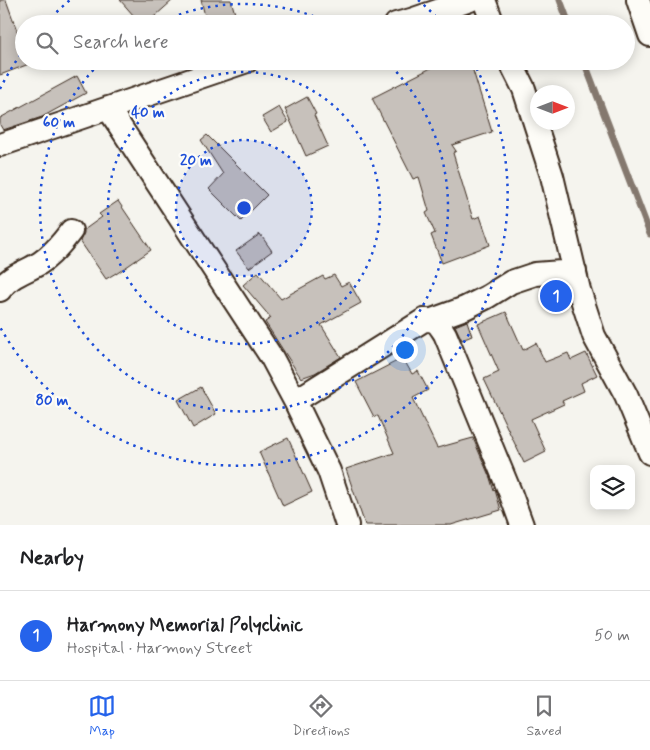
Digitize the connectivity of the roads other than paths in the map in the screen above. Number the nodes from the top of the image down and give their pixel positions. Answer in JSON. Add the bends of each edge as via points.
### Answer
{"nodes":[{"id":1,"x":470,"y":0,"type":"edge"},
{"id":2,"x":484,"y":0,"type":"edge"},
{"id":3,"x":638,"y":0,"type":"edge"},
{"id":4,"x":426,"y":15,"type":"edge"},
{"id":5,"x":490,"y":15,"type":"edge"},
{"id":6,"x":650,"y":35,"type":"edge"},
{"id":7,"x":220,"y":70,"type":"edge"},
{"id":8,"x":515,"y":70,"type":"edge"},
{"id":9,"x":108,"y":108,"type":"junction"},
{"id":10,"x":0,"y":146,"type":"edge"},
{"id":11,"x":71,"y":232,"type":"dead end"},
{"id":12,"x":575,"y":271,"type":"junction"},
{"id":13,"x":0,"y":290,"type":"edge"},
{"id":14,"x":432,"y":320,"type":"junction"},
{"id":15,"x":295,"y":401,"type":"junction"},
{"id":16,"x":650,"y":453,"type":"edge"},
{"id":17,"x":347,"y":525,"type":"edge"},
{"id":18,"x":522,"y":525,"type":"edge"}],
"edges":[{"from":1,"to":4,"type":"street"},
{"from":2,"to":5,"type":"street"},
{"from":3,"to":6,"type":"street"},
{"from":7,"to":9,"type":"street"},
{"from":8,"to":12,"type":"street","via":[[524,88],[552,176]]},
{"from":9,"to":10,"type":"street"},
{"from":9,"to":15,"type":"street","via":[[272,358]]},
{"from":11,"to":13,"type":"street","via":[[46,259],[8,280]]},
{"from":12,"to":14,"type":"street","via":[[535,274]]},
{"from":12,"to":16,"type":"street","via":[[594,336],[626,395]]},
{"from":14,"to":15,"type":"street","via":[[424,320]]},
{"from":14,"to":18,"type":"street","via":[[445,334]]},
{"from":15,"to":17,"type":"street","via":[[329,472]]}]}
